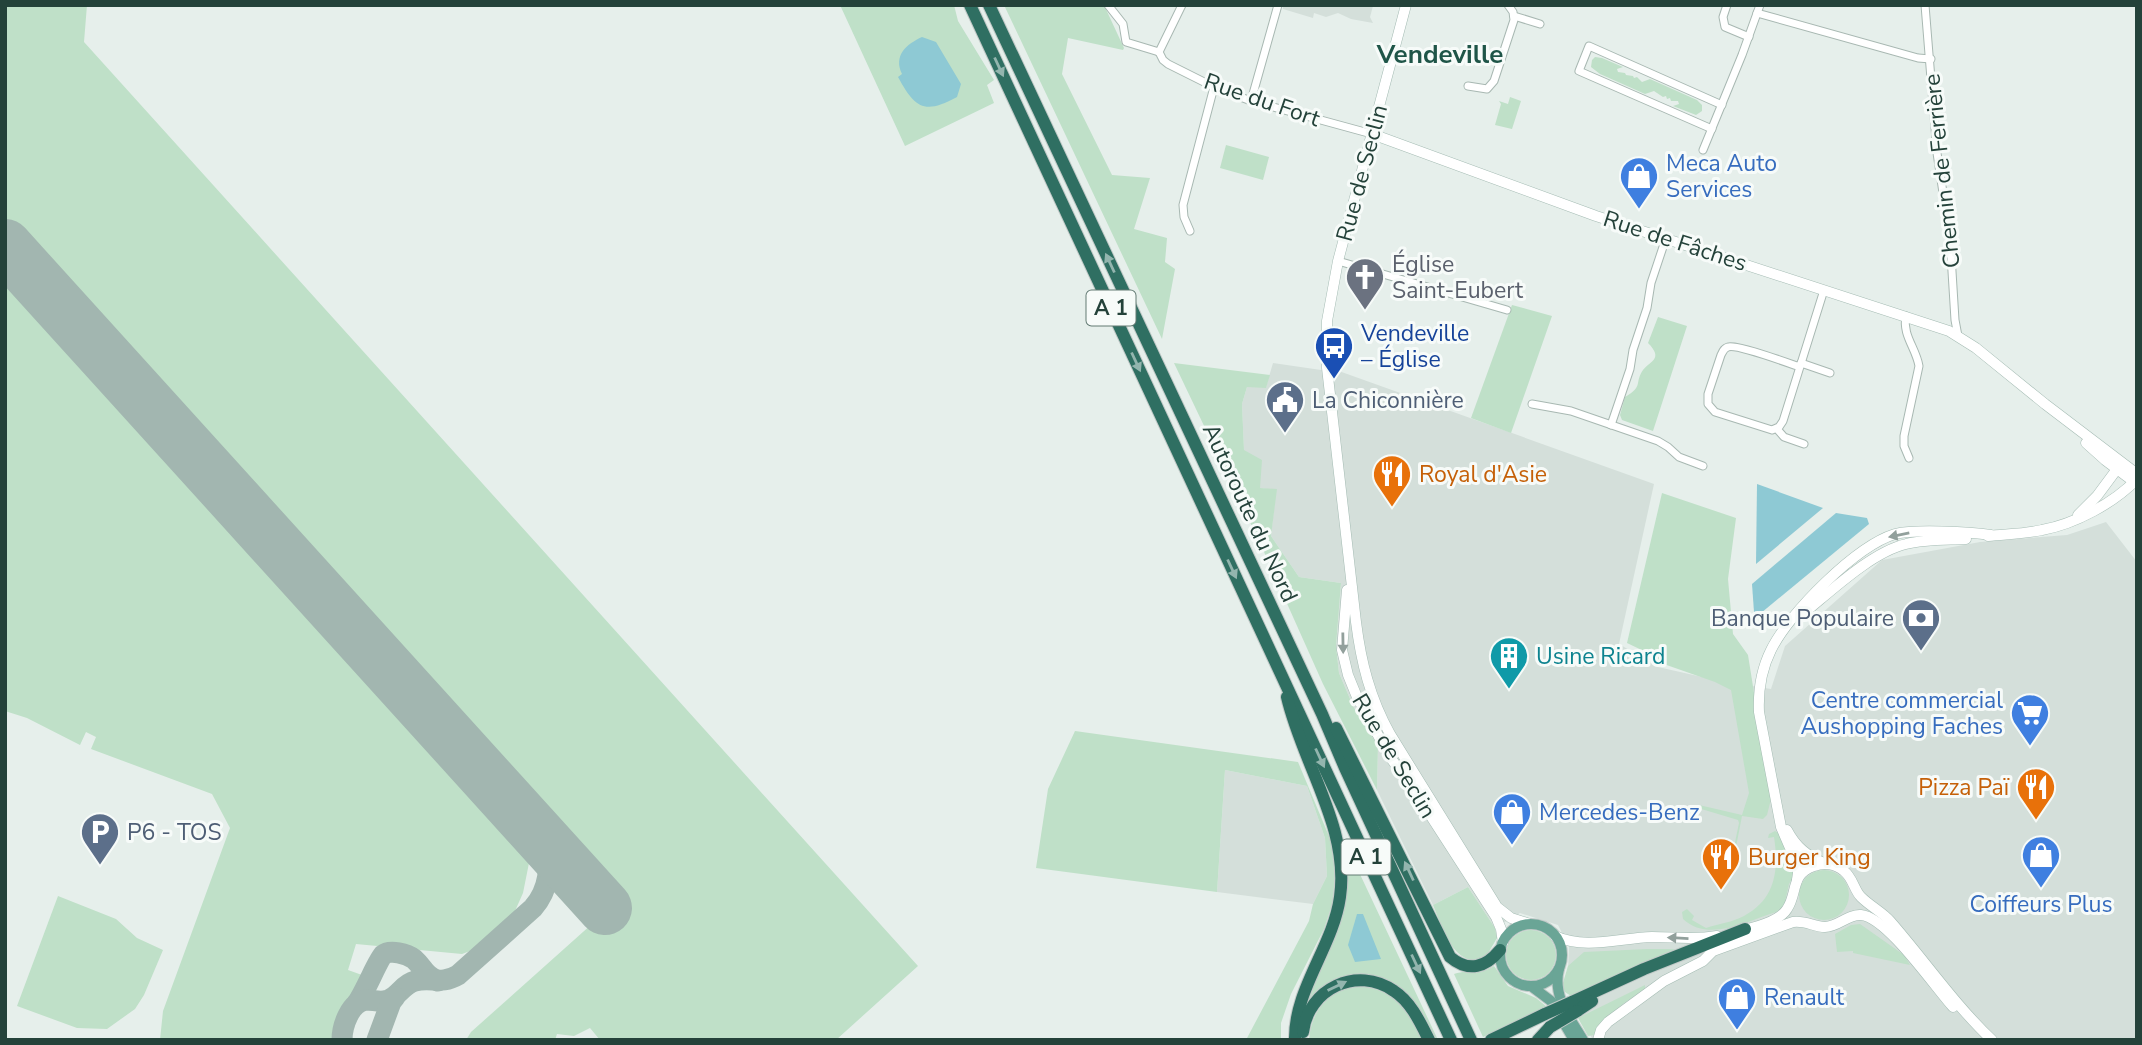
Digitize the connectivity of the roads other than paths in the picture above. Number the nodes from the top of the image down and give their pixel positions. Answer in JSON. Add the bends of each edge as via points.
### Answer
{"nodes":[{"id":1,"x":970,"y":5,"type":"edge"},
{"id":2,"x":989,"y":5,"type":"edge"},
{"id":3,"x":1108,"y":5,"type":"edge"},
{"id":4,"x":1182,"y":5,"type":"edge"},
{"id":5,"x":1278,"y":5,"type":"edge"},
{"id":6,"x":1406,"y":5,"type":"edge"},
{"id":7,"x":1508,"y":5,"type":"edge"},
{"id":8,"x":1727,"y":5,"type":"edge"},
{"id":9,"x":1926,"y":5,"type":"edge"},
{"id":10,"x":1758,"y":9,"type":"edge"},
{"id":11,"x":1514,"y":16,"type":"junction"},
{"id":12,"x":1540,"y":24,"type":"dead end"},
{"id":13,"x":1749,"y":37,"type":"junction"},
{"id":14,"x":1159,"y":52,"type":"junction"},
{"id":15,"x":1931,"y":59,"type":"junction"},
{"id":16,"x":1468,"y":86,"type":"dead end"},
{"id":17,"x":1214,"y":87,"type":"junction"},
{"id":18,"x":1251,"y":101,"type":"junction"},
{"id":19,"x":1722,"y":105,"type":"junction"},
{"id":20,"x":1712,"y":129,"type":"junction"},
{"id":21,"x":1372,"y":134,"type":"junction"},
{"id":22,"x":1703,"y":150,"type":"dead end"},
{"id":23,"x":1190,"y":231,"type":"dead end"},
{"id":24,"x":1666,"y":238,"type":"junction"},
{"id":25,"x":1338,"y":261,"type":"junction"},
{"id":26,"x":1824,"y":290,"type":"junction"},
{"id":27,"x":1507,"y":310,"type":"dead end"},
{"id":28,"x":1906,"y":316,"type":"junction"},
{"id":29,"x":1958,"y":336,"type":"junction"},
{"id":30,"x":1800,"y":365,"type":"junction"},
{"id":31,"x":1830,"y":373,"type":"dead end"},
{"id":32,"x":1532,"y":404,"type":"dead end"},
{"id":33,"x":1611,"y":425,"type":"junction"},
{"id":34,"x":1777,"y":429,"type":"junction"},
{"id":35,"x":1804,"y":444,"type":"dead end"},
{"id":36,"x":1909,"y":458,"type":"dead end"},
{"id":37,"x":1703,"y":466,"type":"dead end"},
{"id":38,"x":2119,"y":466,"type":"junction"},
{"id":39,"x":2136,"y":480,"type":"edge"},
{"id":40,"x":2075,"y":518,"type":"junction"},
{"id":41,"x":1346,"y":551,"type":"junction"},
{"id":42,"x":1281,"y":674,"type":"junction"},
{"id":43,"x":1322,"y":714,"type":"junction"},
{"id":44,"x":1779,"y":809,"type":"junction"},
{"id":45,"x":1828,"y":864,"type":"junction"},
{"id":46,"x":1797,"y":880,"type":"junction"},
{"id":47,"x":1855,"y":888,"type":"junction"},
{"id":48,"x":1793,"y":895,"type":"junction"},
{"id":49,"x":1843,"y":921,"type":"junction"},
{"id":50,"x":1808,"y":923,"type":"junction"},
{"id":51,"x":1530,"y":924,"type":"junction"},
{"id":52,"x":1745,"y":929,"type":"junction"},
{"id":53,"x":1555,"y":936,"type":"junction"},
{"id":54,"x":1502,"y":946,"type":"junction"},
{"id":55,"x":1713,"y":951,"type":"junction"},
{"id":56,"x":1560,"y":966,"type":"junction"},
{"id":57,"x":1314,"y":971,"type":"junction"},
{"id":58,"x":1531,"y":986,"type":"junction"},
{"id":59,"x":1575,"y":1007,"type":"junction"},
{"id":60,"x":1547,"y":1021,"type":"junction"},
{"id":61,"x":1506,"y":1037,"type":"edge"},
{"id":62,"x":1287,"y":1040,"type":"edge"},
{"id":63,"x":1296,"y":1040,"type":"edge"},
{"id":64,"x":1303,"y":1040,"type":"edge"},
{"id":65,"x":1429,"y":1040,"type":"edge"},
{"id":66,"x":1451,"y":1040,"type":"edge"},
{"id":67,"x":1471,"y":1040,"type":"edge"},
{"id":68,"x":1491,"y":1040,"type":"edge"},
{"id":69,"x":1538,"y":1040,"type":"edge"},
{"id":70,"x":1574,"y":1040,"type":"edge"},
{"id":71,"x":1583,"y":1040,"type":"edge"},
{"id":72,"x":1598,"y":1040,"type":"edge"},
{"id":73,"x":1986,"y":1040,"type":"edge"},
{"id":74,"x":1992,"y":1040,"type":"edge"}],
"edges":[{"from":1,"to":42,"type":"highway","name":"Autoroute du Nord","number":"A 1","one_way":true},
{"from":43,"to":2,"type":"highway","name":"Autoroute du Nord","number":"A 1","one_way":true},
{"from":3,"to":14,"type":"street","name":"Rue du Fort","via":[[1123,24],[1126,41]]},
{"from":4,"to":14,"type":"street"},
{"from":5,"to":18,"type":"street"},
{"from":6,"to":21,"type":"street","name":"Rue de Seclin"},
{"from":7,"to":11,"type":"street"},
{"from":8,"to":13,"type":"street","via":[[1725,27]]},
{"from":9,"to":15,"type":"street","name":"Chemin de Ferrière"},
{"from":10,"to":13,"type":"street"},
{"from":10,"to":15,"type":"street"},
{"from":11,"to":12,"type":"street"},
{"from":11,"to":16,"type":"street","via":[[1492,85],[1482,89]]},
{"from":13,"to":19,"type":"street"},
{"from":14,"to":17,"type":"street","name":"Rue du Fort","via":[[1166,63]]},
{"from":15,"to":29,"type":"street","name":"Chemin de Ferrière"},
{"from":17,"to":18,"type":"street","name":"Rue du Fort"},
{"from":17,"to":23,"type":"street","via":[[1183,205]]},
{"from":18,"to":21,"type":"street","name":"Rue du Fort"},
{"from":19,"to":20,"type":"street"},
{"from":19,"to":20,"type":"street","via":[[1589,46],[1579,71]]},
{"from":20,"to":22,"type":"street"},
{"from":21,"to":24,"type":"street","name":"Rue de Fâches"},
{"from":21,"to":25,"type":"street","name":"Rue de Seclin"},
{"from":24,"to":26,"type":"street","name":"Rue de Fâches"},
{"from":24,"to":33,"type":"street"},
{"from":25,"to":27,"type":"street"},
{"from":25,"to":41,"type":"street","name":"Rue de Seclin","via":[[1326,355]]},
{"from":26,"to":28,"type":"street","name":"Rue de Fâches"},
{"from":26,"to":30,"type":"street"},
{"from":28,"to":29,"type":"street","name":"Rue de Fâches"},
{"from":28,"to":36,"type":"street","via":[[1906,331],[1919,366],[1904,436]]},
{"from":29,"to":38,"type":"street","name":"Rue de Fâches"},
{"from":30,"to":31,"type":"street"},
{"from":30,"to":34,"type":"street"},
{"from":30,"to":34,"type":"street","via":[[1736,347],[1721,355],[1708,394],[1709,407]]},
{"from":32,"to":33,"type":"street","via":[[1565,409]]},
{"from":33,"to":37,"type":"street","via":[[1661,442],[1679,457]]},
{"from":34,"to":35,"type":"street","via":[[1784,438]]},
{"from":38,"to":39,"type":"street","name":"Rue de Fâches"},
{"from":38,"to":40,"type":"street"},
{"from":39,"to":40,"type":"street","via":[[2105,505]]},
{"from":40,"to":44,"type":"street","via":[[2042,530],[1991,535],[1904,532],[1886,537],[1822,586],[1785,628],[1762,675],[1760,720]]},
{"from":41,"to":51,"type":"street","name":"Rue de Seclin","via":[[1361,658],[1381,717],[1497,906],[1511,918]]},
{"from":41,"to":54,"type":"street","name":"Rue de Seclin","one_way":true,"via":[[1342,650],[1352,685],[1390,757],[1496,918],[1502,929]]},
{"from":42,"to":57,"type":"highway","via":[[1292,722],[1334,828],[1341,860],[1339,905]]},
{"from":42,"to":66,"type":"highway","name":"Autoroute du Nord","number":"A 1","one_way":true},
{"from":54,"to":43,"type":"highway","one_way":true,"via":[[1487,963],[1475,967],[1450,957],[1331,718]]},
{"from":43,"to":67,"type":"highway","name":"Autoroute du Nord","number":"A 1"},
{"from":44,"to":45,"type":"street","via":[[1798,847]]},
{"from":44,"to":46,"type":"street","via":[[1781,827],[1798,869]]},
{"from":45,"to":46,"type":"street","via":[[1810,867]]},
{"from":45,"to":47,"type":"street","via":[[1845,872]]},
{"from":46,"to":48,"type":"street"},
{"from":47,"to":49,"type":"street","via":[[1854,906]]},
{"from":47,"to":74,"type":"street","via":[[1888,919]]},
{"from":48,"to":50,"type":"street","via":[[1797,912]]},
{"from":48,"to":52,"type":"street","via":[[1782,915]]},
{"from":49,"to":50,"type":"street","via":[[1826,927]]},
{"from":49,"to":73,"type":"street","via":[[1861,915],[1881,925]]},
{"from":50,"to":55,"type":"street","via":[[1793,922]]},
{"from":51,"to":53,"type":"main road"},
{"from":51,"to":54,"type":"main road","via":[[1514,930]]},
{"from":52,"to":53,"type":"street","one_way":true,"via":[[1701,938],[1583,943]]},
{"from":52,"to":59,"type":"highway","via":[[1644,969]]},
{"from":53,"to":56,"type":"main road","via":[[1561,950]]},
{"from":54,"to":58,"type":"main road","via":[[1502,964],[1508,975]]},
{"from":55,"to":59,"type":"highway"},
{"from":55,"to":72,"type":"street","via":[[1608,1022]]},
{"from":56,"to":58,"type":"main road","via":[[1546,981]]},
{"from":56,"to":71,"type":"main road","via":[[1558,992]]},
{"from":57,"to":62,"type":"highway","via":[[1298,999]]},
{"from":57,"to":63,"type":"highway","via":[[1298,1014]]},
{"from":58,"to":70,"type":"main road","via":[[1554,1006]]},
{"from":59,"to":60,"type":"highway","bridge":true},
{"from":60,"to":61,"type":"highway"},
{"from":60,"to":69,"type":"highway"},
{"from":61,"to":68,"type":"highway"},
{"from":64,"to":65,"type":"highway","one_way":true,"via":[[1306,1018],[1318,1000],[1337,985],[1358,979],[1378,982],[1396,992],[1411,1007]]}]}
